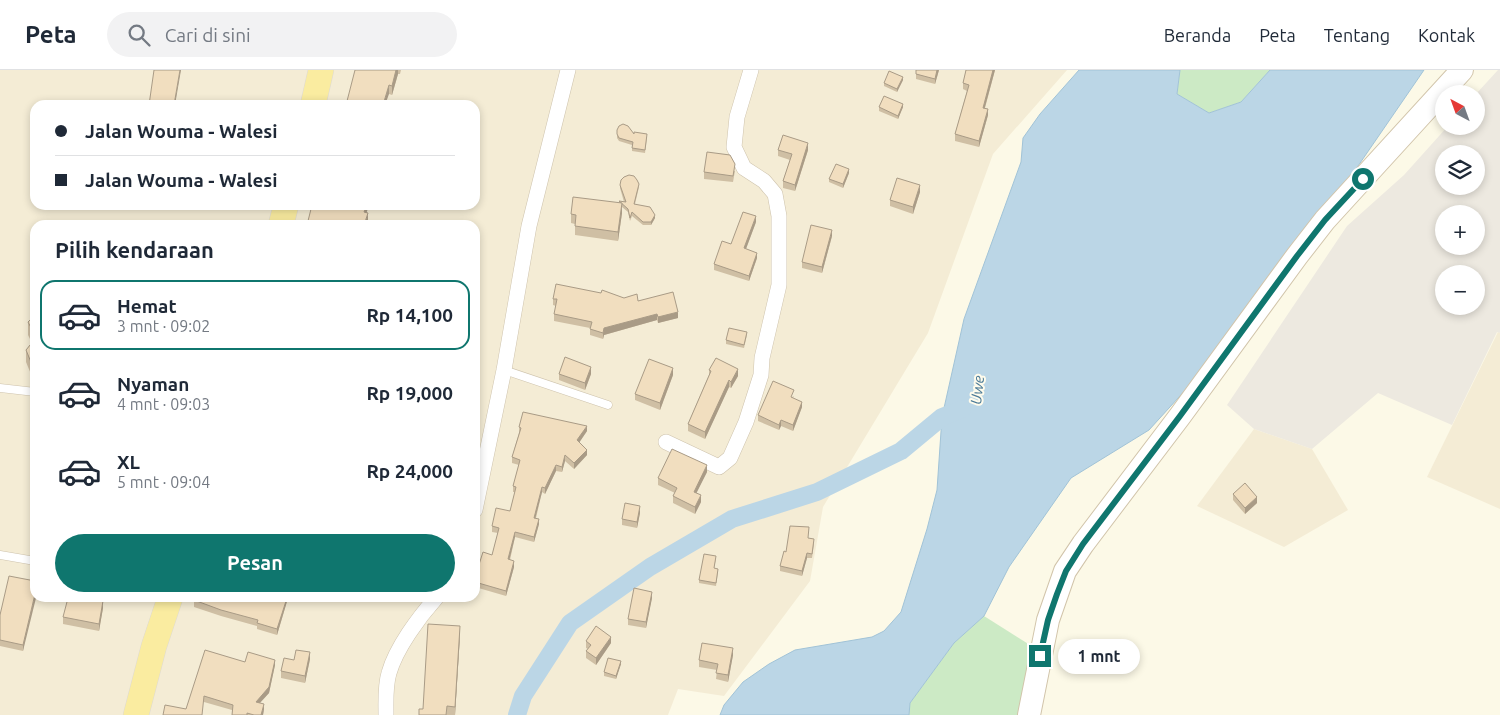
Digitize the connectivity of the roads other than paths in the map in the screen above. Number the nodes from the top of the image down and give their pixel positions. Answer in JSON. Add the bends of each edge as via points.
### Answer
{"nodes":[{"id":1,"x":321,"y":70,"type":"edge"},
{"id":2,"x":568,"y":70,"type":"edge"},
{"id":3,"x":751,"y":70,"type":"edge"},
{"id":4,"x":1462,"y":70,"type":"edge"},
{"id":5,"x":314,"y":100,"type":"edge"},
{"id":6,"x":504,"y":370,"type":"junction"},
{"id":7,"x":0,"y":388,"type":"edge"},
{"id":8,"x":30,"y":391,"type":"edge"},
{"id":9,"x":608,"y":405,"type":"dead end"},
{"id":10,"x":666,"y":442,"type":"dead end"},
{"id":11,"x":480,"y":486,"type":"edge"},
{"id":12,"x":0,"y":555,"type":"edge"},
{"id":13,"x":30,"y":560,"type":"edge"},
{"id":14,"x":169,"y":602,"type":"edge"},
{"id":15,"x":433,"y":602,"type":"edge"},
{"id":16,"x":136,"y":715,"type":"edge"},
{"id":17,"x":386,"y":715,"type":"edge"},
{"id":18,"x":1029,"y":715,"type":"edge"}],
"edges":[{"from":1,"to":5,"type":"main road"},
{"from":2,"to":6,"type":"street","via":[[529,226]]},
{"from":3,"to":10,"type":"street","via":[[737,117],[734,147],[744,168],[764,181],[775,194],[779,216],[779,285],[764,347],[761,375],[730,458],[719,467]]},
{"from":4,"to":18,"type":"street","via":[[1325,220],[1083,544],[1066,571],[1048,620]]},
{"from":6,"to":9,"type":"lane"},
{"from":6,"to":11,"type":"street"},
{"from":7,"to":8,"type":"lane"},
{"from":12,"to":13,"type":"lane"},
{"from":14,"to":16,"type":"main road"},
{"from":15,"to":17,"type":"street","via":[[394,657],[388,674]]}]}
